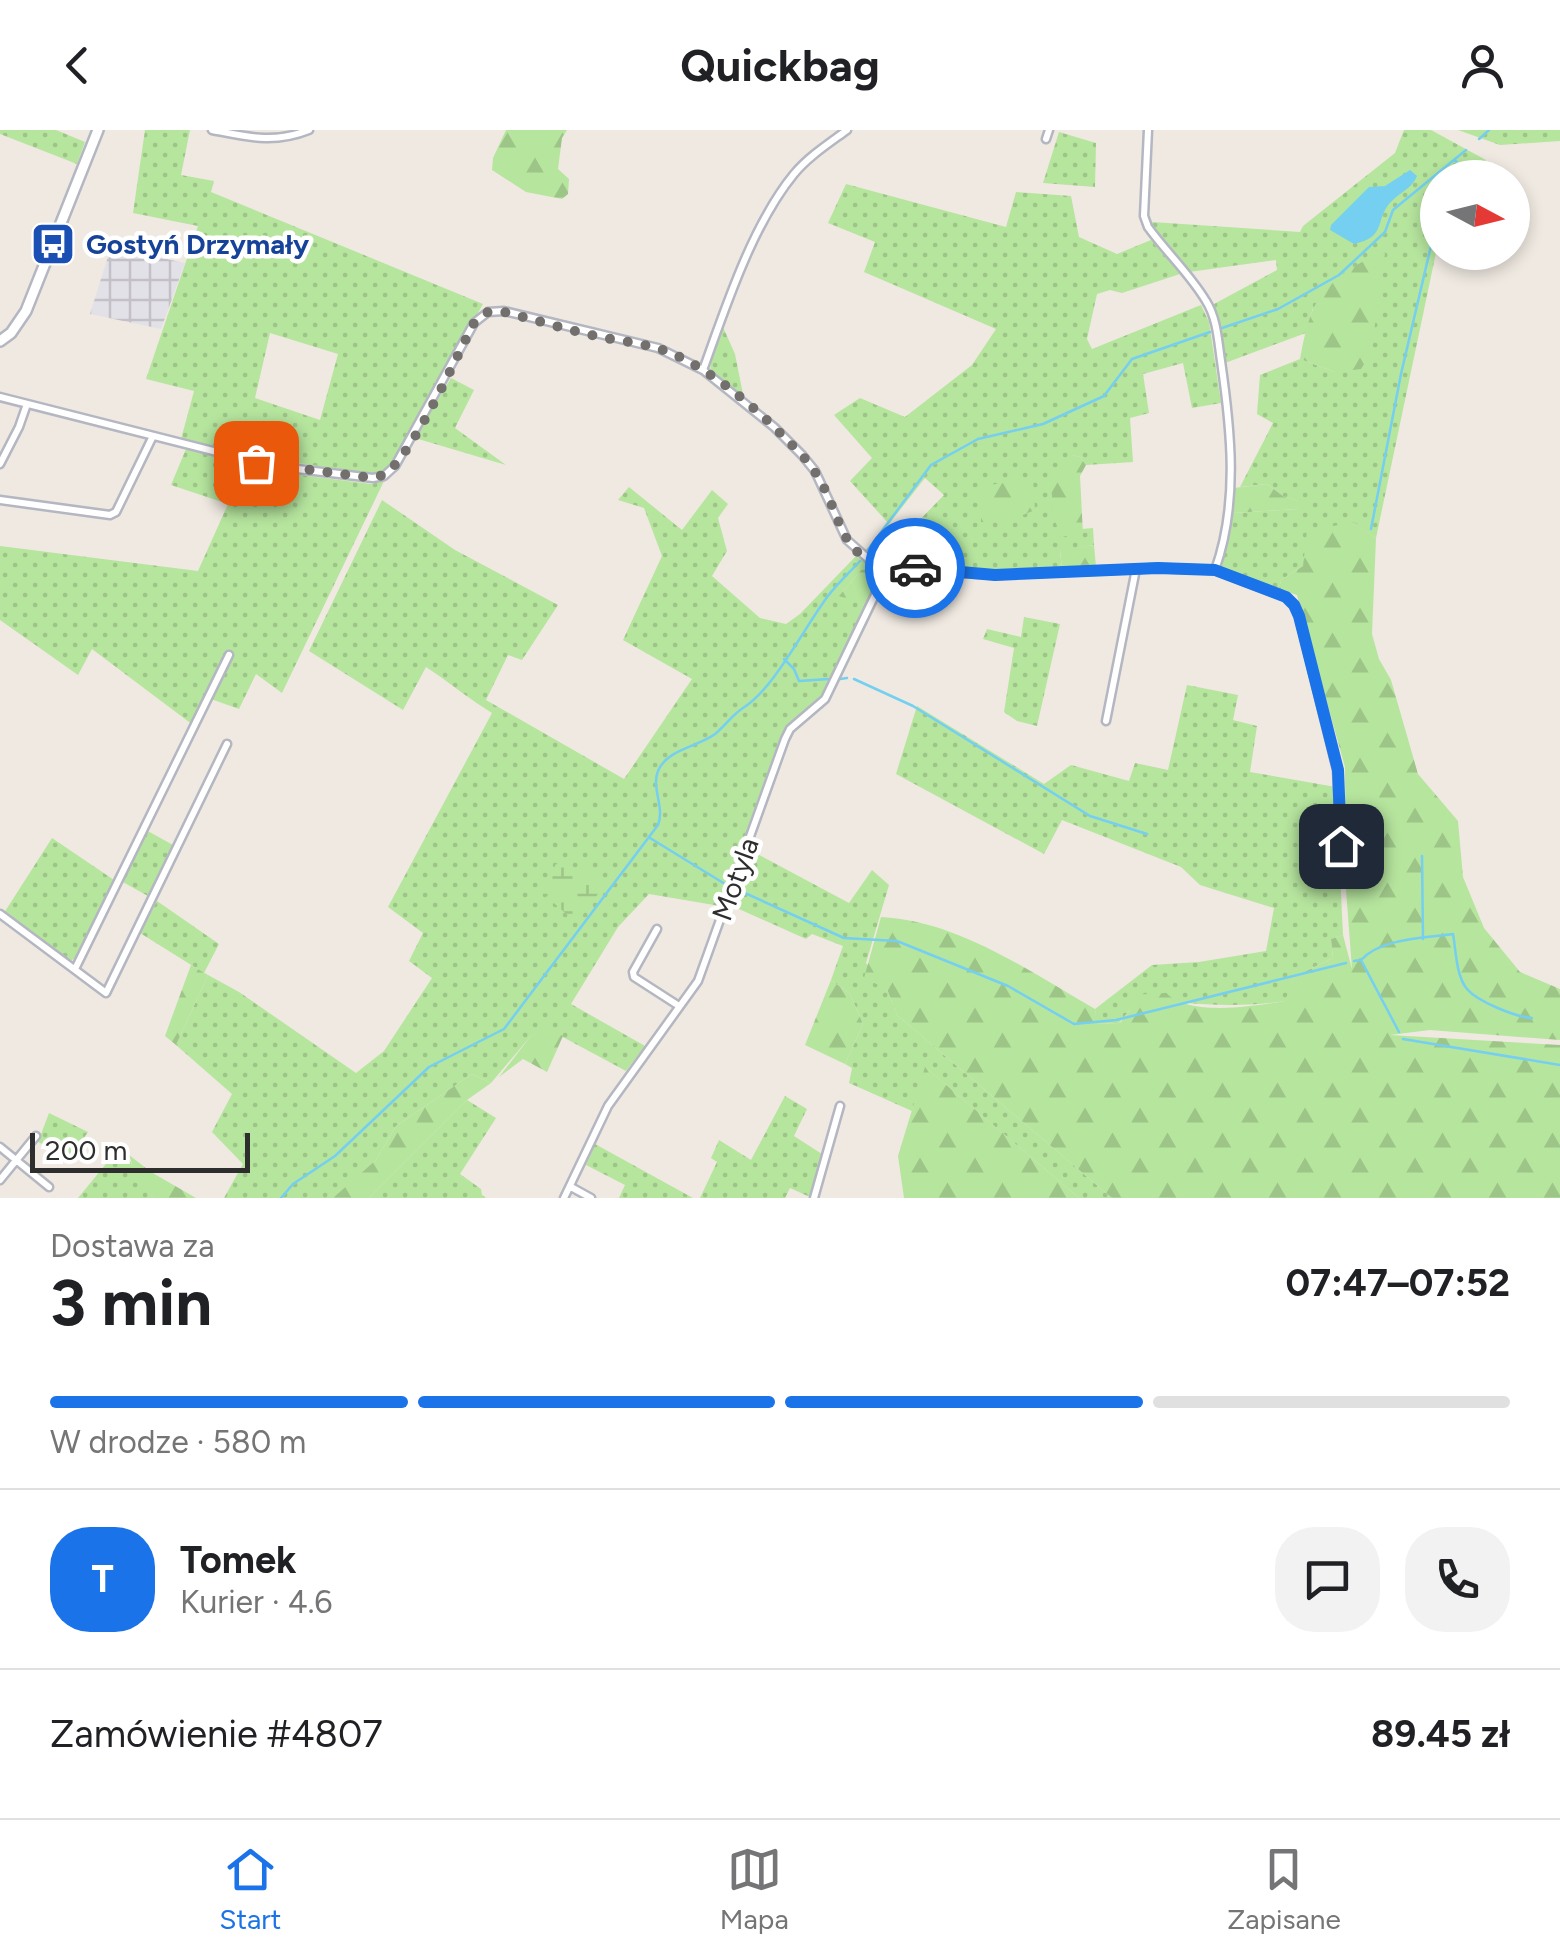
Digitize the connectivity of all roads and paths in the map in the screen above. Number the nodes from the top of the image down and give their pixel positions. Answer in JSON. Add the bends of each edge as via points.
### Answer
{"nodes":[{"id":1,"x":98,"y":130,"type":"edge"},
{"id":2,"x":212,"y":130,"type":"edge"},
{"id":3,"x":309,"y":130,"type":"edge"},
{"id":4,"x":847,"y":130,"type":"edge"},
{"id":5,"x":1049,"y":130,"type":"edge"},
{"id":6,"x":1148,"y":130,"type":"edge"},
{"id":7,"x":1046,"y":139,"type":"dead end"},
{"id":8,"x":0,"y":342,"type":"edge"},
{"id":9,"x":703,"y":370,"type":"junction"},
{"id":10,"x":0,"y":397,"type":"edge"},
{"id":11,"x":27,"y":404,"type":"junction"},
{"id":12,"x":153,"y":436,"type":"junction"},
{"id":13,"x":0,"y":464,"type":"edge"},
{"id":14,"x":0,"y":500,"type":"edge"},
{"id":15,"x":888,"y":568,"type":"junction"},
{"id":16,"x":1136,"y":569,"type":"junction"},
{"id":17,"x":1215,"y":570,"type":"junction"},
{"id":18,"x":229,"y":655,"type":"dead end"},
{"id":19,"x":1106,"y":721,"type":"dead end"},
{"id":20,"x":227,"y":744,"type":"dead end"},
{"id":21,"x":1341,"y":846,"type":"dead end"},
{"id":22,"x":0,"y":914,"type":"edge"},
{"id":23,"x":657,"y":929,"type":"dead end"},
{"id":24,"x":75,"y":970,"type":"junction"},
{"id":25,"x":680,"y":1006,"type":"junction"},
{"id":26,"x":840,"y":1106,"type":"dead end"},
{"id":27,"x":36,"y":1136,"type":"dead end"},
{"id":28,"x":0,"y":1147,"type":"edge"},
{"id":29,"x":17,"y":1161,"type":"junction"},
{"id":30,"x":0,"y":1180,"type":"edge"},
{"id":31,"x":49,"y":1187,"type":"dead end"},
{"id":32,"x":571,"y":1187,"type":"junction"},
{"id":33,"x":564,"y":1198,"type":"edge"},
{"id":34,"x":591,"y":1198,"type":"edge"},
{"id":35,"x":814,"y":1198,"type":"edge"}],
"edges":[{"from":1,"to":8,"type":"street","via":[[26,311]]},
{"from":2,"to":3,"type":"street","via":[[282,140]]},
{"from":4,"to":9,"type":"street","via":[[784,188],[730,293]]},
{"from":5,"to":7,"type":"street"},
{"from":6,"to":17,"type":"street","via":[[1144,216],[1208,302],[1218,343],[1230,476]]},
{"from":9,"to":12,"type":"street","via":[[658,348],[495,310],[474,323],[384,476],[272,466]]},
{"from":9,"to":15,"type":"street","via":[[802,455],[847,540]]},
{"from":10,"to":11,"type":"street"},
{"from":11,"to":12,"type":"street"},
{"from":11,"to":13,"type":"street"},
{"from":12,"to":14,"type":"street","via":[[110,515]]},
{"from":15,"to":16,"type":"street","via":[[995,575]]},
{"from":15,"to":25,"type":"street","name":"Motyla","via":[[825,699],[785,738],[698,980]]},
{"from":16,"to":17,"type":"street"},
{"from":16,"to":19,"type":"street"},
{"from":17,"to":21,"type":"street","via":[[1294,605],[1338,770]]},
{"from":18,"to":24,"type":"street"},
{"from":20,"to":24,"type":"street","via":[[106,993]]},
{"from":22,"to":24,"type":"street"},
{"from":23,"to":25,"type":"street","via":[[632,972]]},
{"from":25,"to":32,"type":"street","name":"Motyla","via":[[608,1106]]},
{"from":26,"to":35,"type":"street"},
{"from":27,"to":29,"type":"street"},
{"from":28,"to":29,"type":"street"},
{"from":29,"to":30,"type":"street"},
{"from":29,"to":31,"type":"street"},
{"from":32,"to":33,"type":"street","name":"Motyla"},
{"from":32,"to":34,"type":"street"}]}
